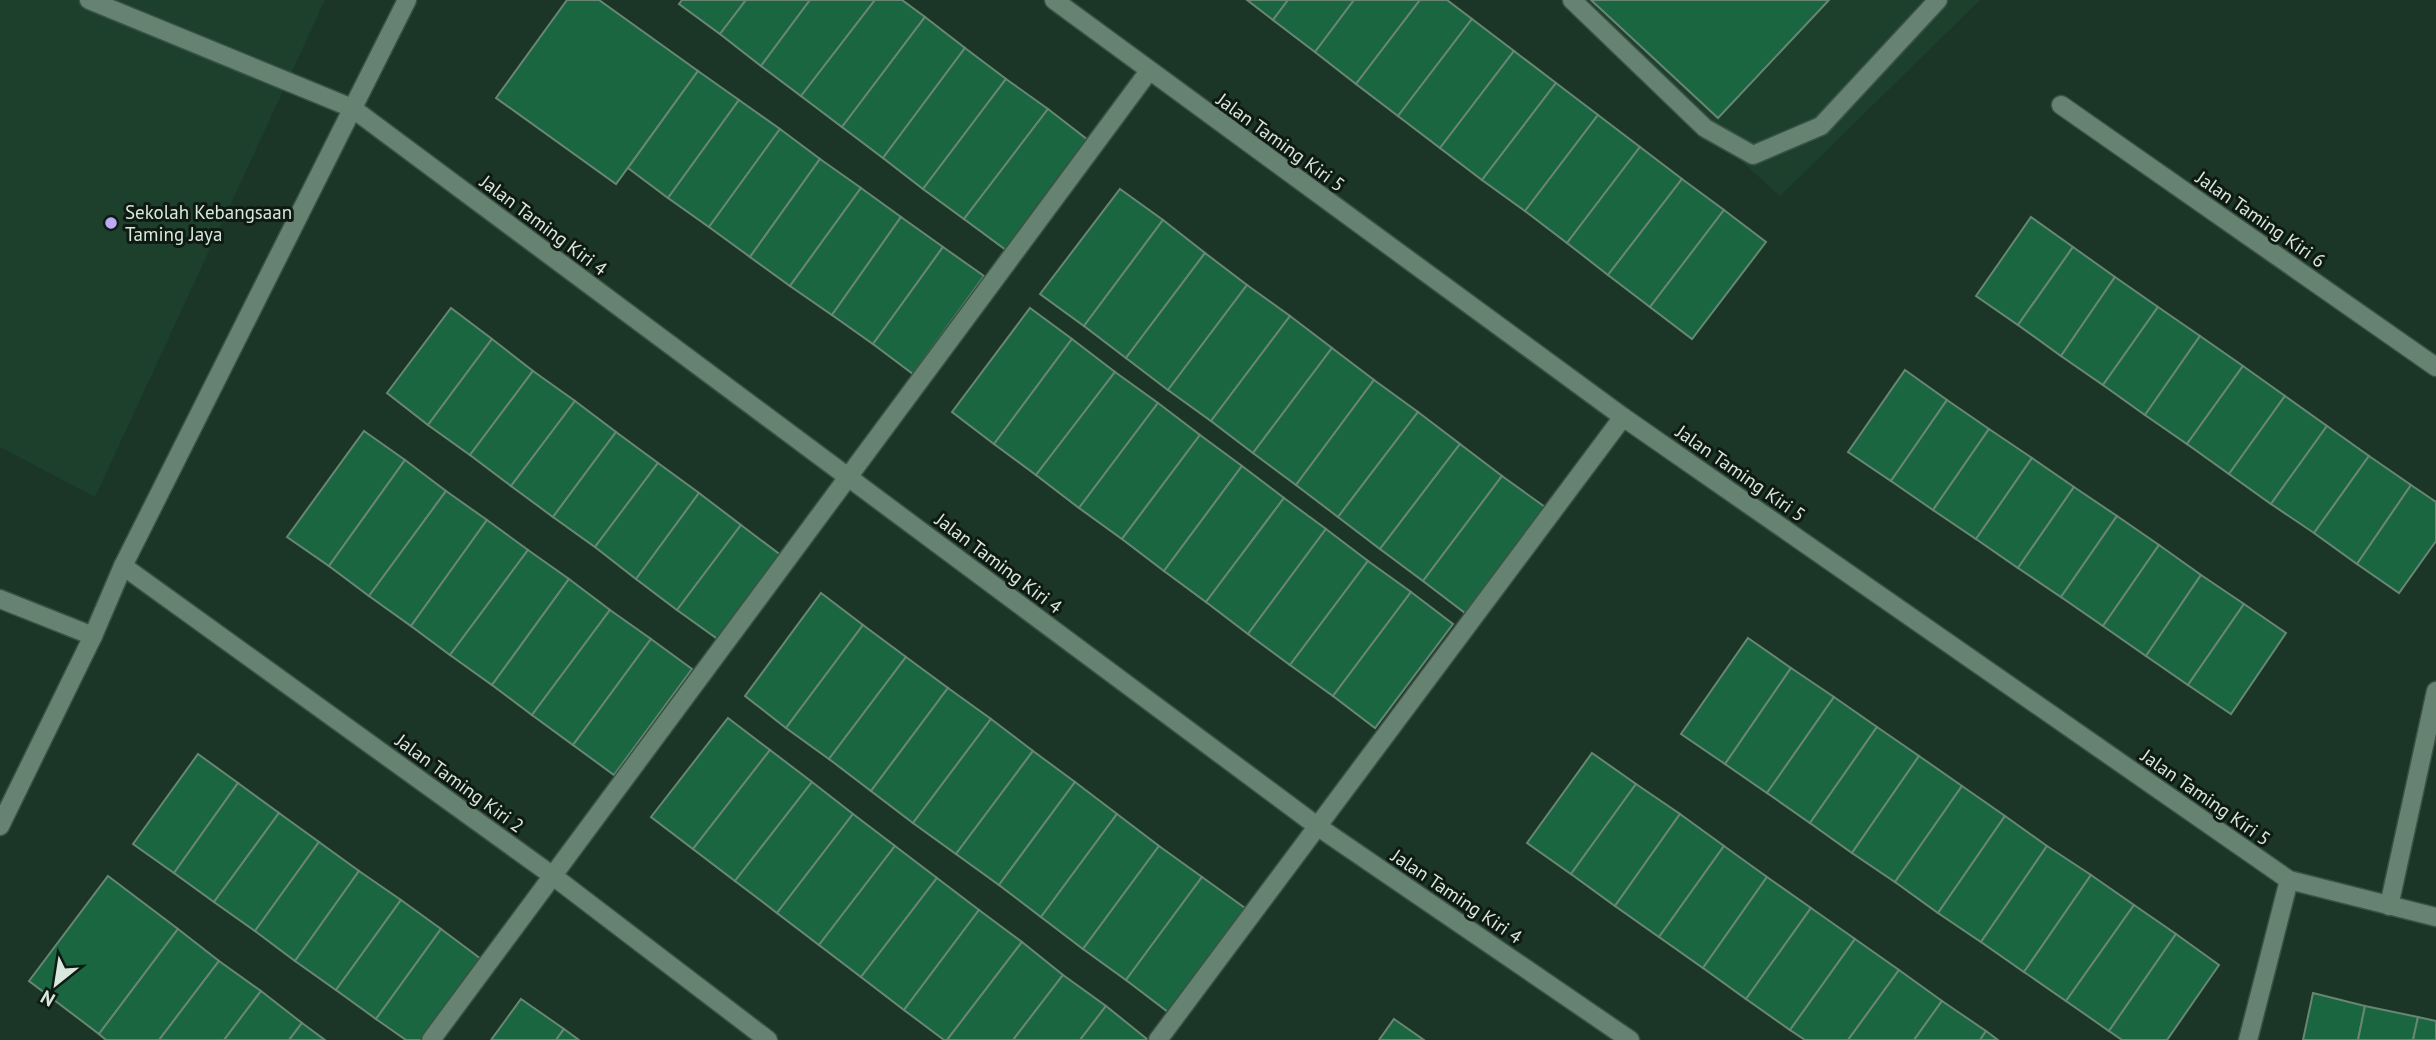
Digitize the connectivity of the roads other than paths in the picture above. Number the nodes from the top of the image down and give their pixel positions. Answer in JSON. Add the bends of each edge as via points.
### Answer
{"nodes":[{"id":1,"x":89,"y":0,"type":"edge"},
{"id":2,"x":407,"y":0,"type":"edge"},
{"id":3,"x":1054,"y":0,"type":"edge"},
{"id":4,"x":1572,"y":0,"type":"edge"},
{"id":5,"x":1938,"y":0,"type":"edge"},
{"id":6,"x":1149,"y":71,"type":"junction"},
{"id":7,"x":2061,"y":105,"type":"dead end"},
{"id":8,"x":352,"y":108,"type":"junction"},
{"id":9,"x":2436,"y":367,"type":"edge"},
{"id":10,"x":1623,"y":417,"type":"junction"},
{"id":11,"x":848,"y":477,"type":"junction"},
{"id":12,"x":123,"y":566,"type":"junction"},
{"id":13,"x":0,"y":599,"type":"edge"},
{"id":14,"x":93,"y":636,"type":"junction"},
{"id":15,"x":2436,"y":691,"type":"edge"},
{"id":16,"x":0,"y":826,"type":"edge"},
{"id":17,"x":1317,"y":826,"type":"junction"},
{"id":18,"x":552,"y":876,"type":"junction"},
{"id":19,"x":2289,"y":880,"type":"junction"},
{"id":20,"x":2389,"y":906,"type":"junction"},
{"id":21,"x":2436,"y":917,"type":"edge"},
{"id":22,"x":431,"y":1040,"type":"edge"},
{"id":23,"x":768,"y":1040,"type":"edge"},
{"id":24,"x":1158,"y":1040,"type":"edge"},
{"id":25,"x":1630,"y":1040,"type":"edge"},
{"id":26,"x":2248,"y":1040,"type":"edge"}],
"edges":[{"from":1,"to":8,"type":"street","name":"Jalan Taming Kiri 4"},
{"from":2,"to":8,"type":"street"},
{"from":3,"to":6,"type":"street","name":"Jalan Taming Kiri 5"},
{"from":4,"to":5,"type":"street","via":[[1705,128],[1753,155],[1821,126]]},
{"from":6,"to":10,"type":"street","name":"Jalan Taming Kiri 5"},
{"from":6,"to":11,"type":"street"},
{"from":7,"to":9,"type":"street","name":"Jalan Taming Kiri 6"},
{"from":8,"to":11,"type":"street","name":"Jalan Taming Kiri 4"},
{"from":8,"to":12,"type":"street"},
{"from":10,"to":17,"type":"street"},
{"from":10,"to":19,"type":"street","name":"Jalan Taming Kiri 5"},
{"from":11,"to":17,"type":"street","name":"Jalan Taming Kiri 4"},
{"from":11,"to":18,"type":"street"},
{"from":12,"to":14,"type":"street"},
{"from":12,"to":18,"type":"street","name":"Jalan Taming Kiri 2"},
{"from":13,"to":14,"type":"street"},
{"from":14,"to":16,"type":"street"},
{"from":15,"to":20,"type":"street"},
{"from":17,"to":24,"type":"street"},
{"from":17,"to":25,"type":"street","name":"Jalan Taming Kiri 4"},
{"from":18,"to":22,"type":"street"},
{"from":18,"to":23,"type":"street","name":"Jalan Taming Kiri 2"},
{"from":19,"to":20,"type":"street","name":"Jalan Taming Kiri 5"},
{"from":19,"to":26,"type":"street"},
{"from":20,"to":21,"type":"street","name":"Jalan Taming Kiri 5"}]}
